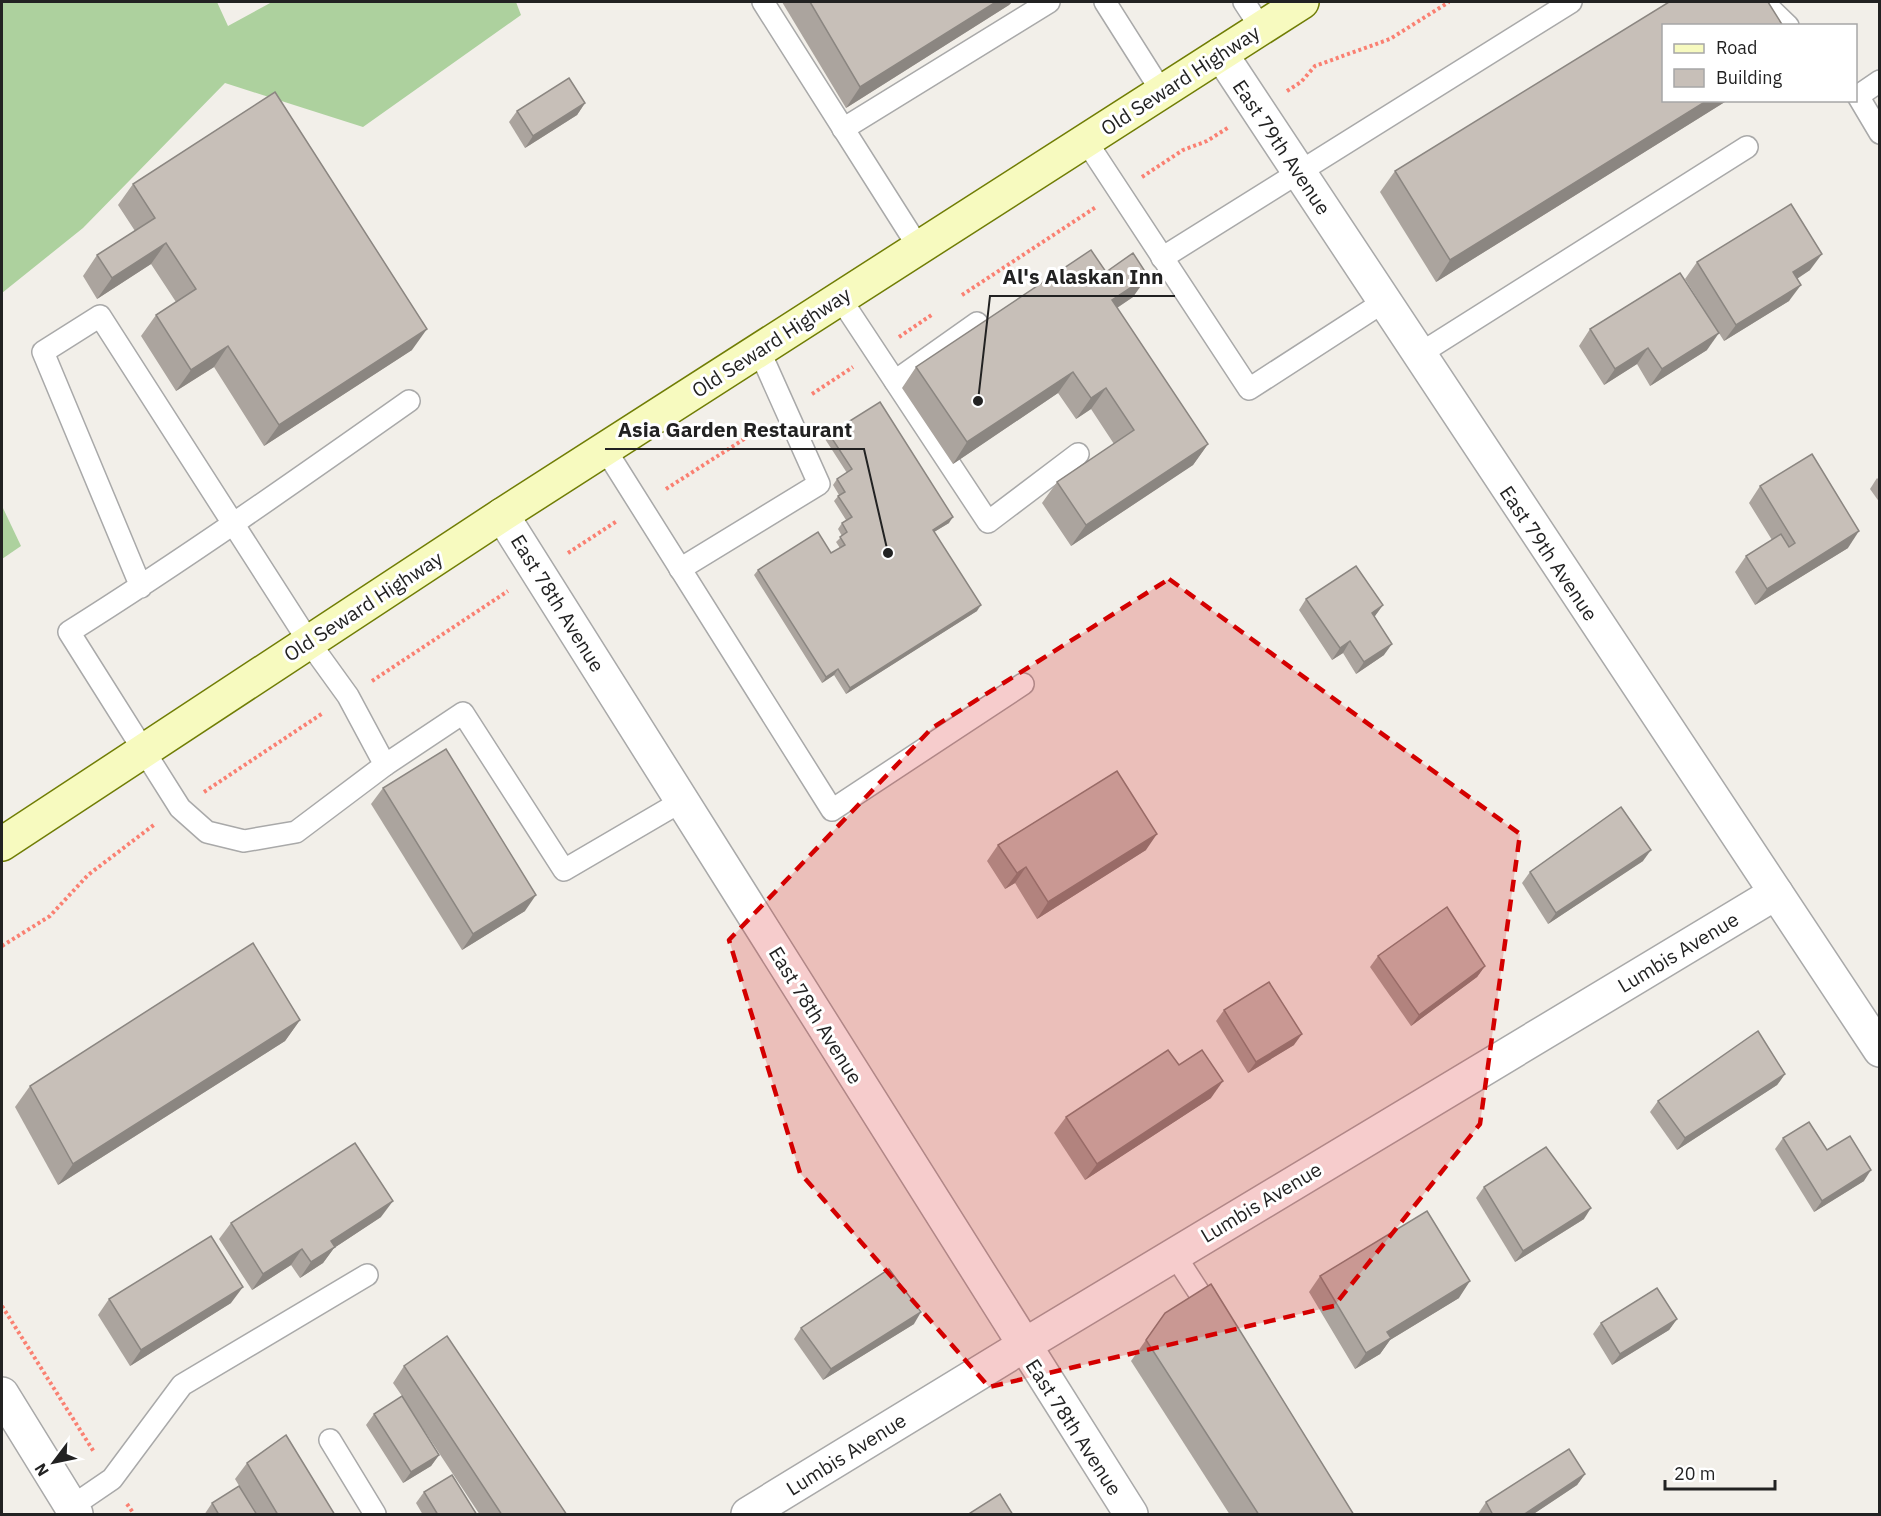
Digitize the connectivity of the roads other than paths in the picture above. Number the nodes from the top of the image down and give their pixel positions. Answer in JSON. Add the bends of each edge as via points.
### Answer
{"nodes":[{"id":1,"x":763,"y":2,"type":"edge"},
{"id":2,"x":1105,"y":2,"type":"edge"},
{"id":3,"x":1302,"y":2,"type":"edge"},
{"id":4,"x":1571,"y":2,"type":"edge"},
{"id":5,"x":1763,"y":2,"type":"edge"},
{"id":6,"x":1040,"y":4,"type":"edge"},
{"id":7,"x":1253,"y":15,"type":"edge"},
{"id":8,"x":1786,"y":24,"type":"edge"},
{"id":9,"x":1221,"y":54,"type":"junction"},
{"id":10,"x":1880,"y":81,"type":"edge"},
{"id":11,"x":1162,"y":92,"type":"junction"},
{"id":12,"x":1857,"y":94,"type":"edge"},
{"id":13,"x":843,"y":129,"type":"junction"},
{"id":14,"x":1880,"y":133,"type":"edge"},
{"id":15,"x":1086,"y":141,"type":"junction"},
{"id":16,"x":1747,"y":147,"type":"dead end"},
{"id":17,"x":1299,"y":172,"type":"junction"},
{"id":18,"x":918,"y":248,"type":"junction"},
{"id":19,"x":1162,"y":258,"type":"junction"},
{"id":20,"x":840,"y":298,"type":"junction"},
{"id":21,"x":1385,"y":301,"type":"junction"},
{"id":22,"x":977,"y":323,"type":"edge"},
{"id":23,"x":759,"y":350,"type":"junction"},
{"id":24,"x":1418,"y":355,"type":"junction"},
{"id":25,"x":895,"y":381,"type":"junction"},
{"id":26,"x":409,"y":401,"type":"dead end"},
{"id":27,"x":606,"y":449,"type":"junction"},
{"id":28,"x":1078,"y":454,"type":"dead end"},
{"id":29,"x":502,"y":515,"type":"junction"},
{"id":30,"x":234,"y":525,"type":"junction"},
{"id":31,"x":680,"y":568,"type":"junction"},
{"id":32,"x":141,"y":587,"type":"junction"},
{"id":33,"x":309,"y":642,"type":"junction"},
{"id":34,"x":1023,"y":684,"type":"dead end"},
{"id":35,"x":145,"y":749,"type":"junction"},
{"id":36,"x":385,"y":765,"type":"junction"},
{"id":37,"x":682,"y":801,"type":"junction"},
{"id":38,"x":2,"y":844,"type":"edge"},
{"id":39,"x":1776,"y":893,"type":"junction"},
{"id":40,"x":1880,"y":1050,"type":"edge"},
{"id":41,"x":1174,"y":1254,"type":"junction"},
{"id":42,"x":367,"y":1275,"type":"dead end"},
{"id":43,"x":1226,"y":1334,"type":"edge"},
{"id":44,"x":1023,"y":1346,"type":"junction"},
{"id":45,"x":2,"y":1394,"type":"edge"},
{"id":46,"x":330,"y":1440,"type":"dead end"},
{"id":47,"x":74,"y":1510,"type":"edge"},
{"id":48,"x":375,"y":1515,"type":"edge"},
{"id":49,"x":748,"y":1515,"type":"edge"},
{"id":50,"x":1131,"y":1515,"type":"edge"}],
"edges":[{"from":1,"to":13,"type":"lane"},
{"from":2,"to":11,"type":"lane"},
{"from":3,"to":7,"type":"main road","name":"Old Seward Highway"},
{"from":4,"to":17,"type":"lane"},
{"from":5,"to":8,"type":"lane"},
{"from":6,"to":13,"type":"lane"},
{"from":7,"to":9,"type":"main road","name":"Old Seward Highway"},
{"from":9,"to":11,"type":"main road","name":"Old Seward Highway"},
{"from":9,"to":17,"type":"street","name":"East 79th Avenue"},
{"from":10,"to":12,"type":"lane"},
{"from":11,"to":15,"type":"main road","name":"Old Seward Highway"},
{"from":12,"to":14,"type":"lane"},
{"from":13,"to":18,"type":"lane"},
{"from":15,"to":18,"type":"main road","name":"Old Seward Highway"},
{"from":15,"to":19,"type":"lane"},
{"from":16,"to":24,"type":"lane"},
{"from":17,"to":19,"type":"lane"},
{"from":17,"to":21,"type":"street","name":"East 79th Avenue"},
{"from":18,"to":20,"type":"main road","name":"Old Seward Highway"},
{"from":19,"to":21,"type":"lane","via":[[1249,389]]},
{"from":20,"to":23,"type":"main road","name":"Old Seward Highway"},
{"from":20,"to":25,"type":"lane"},
{"from":21,"to":24,"type":"street","name":"East 79th Avenue"},
{"from":22,"to":25,"type":"lane"},
{"from":23,"to":27,"type":"main road","name":"Old Seward Highway"},
{"from":23,"to":31,"type":"lane","via":[[819,484]]},
{"from":24,"to":39,"type":"street","name":"East 79th Avenue"},
{"from":25,"to":28,"type":"lane","via":[[988,522]]},
{"from":26,"to":30,"type":"lane"},
{"from":27,"to":29,"type":"main road","name":"Old Seward Highway"},
{"from":27,"to":31,"type":"lane"},
{"from":29,"to":33,"type":"main road","name":"Old Seward Highway"},
{"from":29,"to":37,"type":"street","name":"East 78th Avenue"},
{"from":30,"to":32,"type":"lane"},
{"from":30,"to":32,"type":"lane","via":[[100,316],[43,352]]},
{"from":30,"to":33,"type":"lane"},
{"from":31,"to":34,"type":"lane","via":[[832,810]]},
{"from":32,"to":35,"type":"lane","via":[[69,632]]},
{"from":33,"to":35,"type":"main road","name":"Old Seward Highway"},
{"from":33,"to":36,"type":"lane","via":[[348,696]]},
{"from":35,"to":36,"type":"lane","via":[[180,808],[207,832],[244,841],[296,832]]},
{"from":35,"to":38,"type":"main road","name":"Old Seward Highway"},
{"from":36,"to":37,"type":"lane","via":[[463,713],[564,870]]},
{"from":37,"to":44,"type":"street","name":"East 78th Avenue"},
{"from":39,"to":40,"type":"street","name":"East 79th Avenue"},
{"from":39,"to":41,"type":"street","name":"Lumbis Avenue"},
{"from":41,"to":43,"type":"lane"},
{"from":41,"to":44,"type":"street","name":"Lumbis Avenue"},
{"from":42,"to":47,"type":"lane","via":[[182,1385],[111,1479]]},
{"from":44,"to":49,"type":"street","name":"Lumbis Avenue"},
{"from":44,"to":50,"type":"street","name":"East 78th Avenue"},
{"from":45,"to":47,"type":"street"},
{"from":46,"to":48,"type":"lane"}]}
